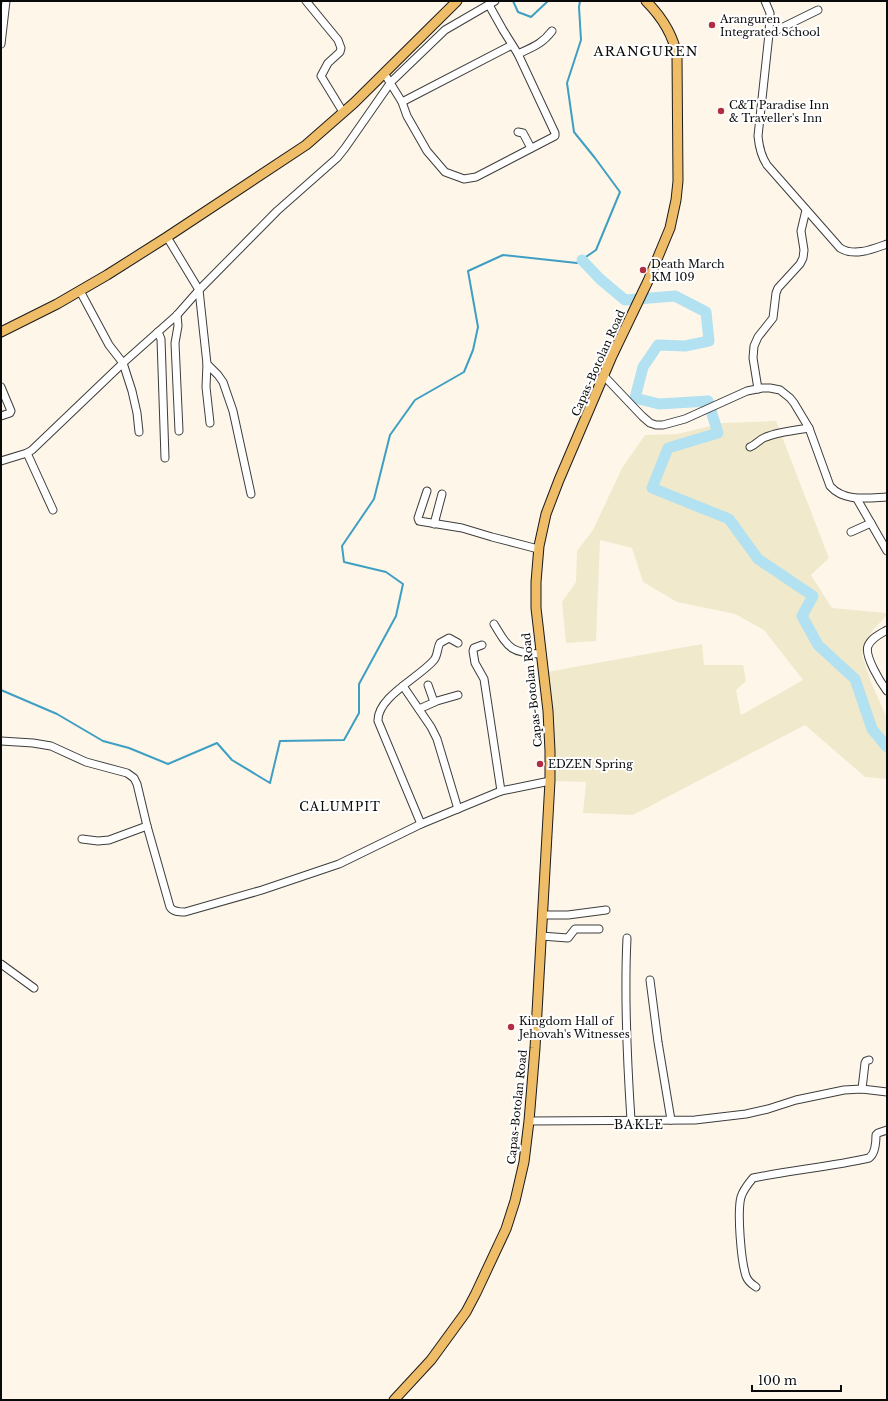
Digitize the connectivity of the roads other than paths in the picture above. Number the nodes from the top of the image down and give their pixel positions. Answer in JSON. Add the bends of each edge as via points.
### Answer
{"nodes":[{"id":1,"x":6,"y":1,"type":"edge"},
{"id":2,"x":306,"y":1,"type":"edge"},
{"id":3,"x":457,"y":1,"type":"edge"},
{"id":4,"x":646,"y":1,"type":"edge"},
{"id":5,"x":765,"y":1,"type":"edge"},
{"id":6,"x":492,"y":3,"type":"edge"},
{"id":7,"x":818,"y":10,"type":"dead end"},
{"id":8,"x":434,"y":23,"type":"junction"},
{"id":9,"x":552,"y":31,"type":"dead end"},
{"id":10,"x":442,"y":34,"type":"junction"},
{"id":11,"x":769,"y":34,"type":"junction"},
{"id":12,"x":1,"y":44,"type":"edge"},
{"id":13,"x":512,"y":44,"type":"junction"},
{"id":14,"x":518,"y":54,"type":"junction"},
{"id":15,"x":384,"y":73,"type":"junction"},
{"id":16,"x":391,"y":82,"type":"junction"},
{"id":17,"x":402,"y":102,"type":"junction"},
{"id":18,"x":343,"y":112,"type":"junction"},
{"id":19,"x":518,"y":132,"type":"dead end"},
{"id":20,"x":531,"y":148,"type":"junction"},
{"id":21,"x":806,"y":210,"type":"junction"},
{"id":22,"x":168,"y":237,"type":"junction"},
{"id":23,"x":887,"y":244,"type":"edge"},
{"id":24,"x":199,"y":290,"type":"junction"},
{"id":25,"x":80,"y":291,"type":"junction"},
{"id":26,"x":177,"y":315,"type":"junction"},
{"id":27,"x":1,"y":332,"type":"edge"},
{"id":28,"x":158,"y":332,"type":"junction"},
{"id":29,"x":123,"y":363,"type":"junction"},
{"id":30,"x":208,"y":364,"type":"junction"},
{"id":31,"x":604,"y":376,"type":"junction"},
{"id":32,"x":1,"y":387,"type":"edge"},
{"id":33,"x":758,"y":389,"type":"junction"},
{"id":34,"x":1,"y":416,"type":"edge"},
{"id":35,"x":210,"y":423,"type":"dead end"},
{"id":36,"x":809,"y":428,"type":"junction"},
{"id":37,"x":179,"y":431,"type":"dead end"},
{"id":38,"x":139,"y":432,"type":"dead end"},
{"id":39,"x":750,"y":447,"type":"dead end"},
{"id":40,"x":27,"y":453,"type":"junction"},
{"id":41,"x":166,"y":458,"type":"dead end"},
{"id":42,"x":1,"y":461,"type":"edge"},
{"id":43,"x":427,"y":491,"type":"dead end"},
{"id":44,"x":251,"y":494,"type":"dead end"},
{"id":45,"x":442,"y":494,"type":"dead end"},
{"id":46,"x":887,"y":497,"type":"edge"},
{"id":47,"x":857,"y":499,"type":"junction"},
{"id":48,"x":53,"y":510,"type":"dead end"},
{"id":49,"x":871,"y":523,"type":"junction"},
{"id":50,"x":434,"y":524,"type":"junction"},
{"id":51,"x":851,"y":532,"type":"dead end"},
{"id":52,"x":538,"y":549,"type":"junction"},
{"id":53,"x":887,"y":551,"type":"edge"},
{"id":54,"x":494,"y":624,"type":"dead end"},
{"id":55,"x":887,"y":630,"type":"edge"},
{"id":56,"x":458,"y":643,"type":"dead end"},
{"id":57,"x":482,"y":645,"type":"dead end"},
{"id":58,"x":542,"y":654,"type":"junction"},
{"id":59,"x":403,"y":686,"type":"junction"},
{"id":60,"x":428,"y":686,"type":"dead end"},
{"id":61,"x":886,"y":688,"type":"edge"},
{"id":62,"x":458,"y":695,"type":"dead end"},
{"id":63,"x":434,"y":702,"type":"junction"},
{"id":64,"x":419,"y":710,"type":"junction"},
{"id":65,"x":1,"y":741,"type":"edge"},
{"id":66,"x":550,"y":781,"type":"junction"},
{"id":67,"x":501,"y":791,"type":"junction"},
{"id":68,"x":458,"y":809,"type":"junction"},
{"id":69,"x":421,"y":824,"type":"junction"},
{"id":70,"x":147,"y":826,"type":"junction"},
{"id":71,"x":82,"y":839,"type":"dead end"},
{"id":72,"x":606,"y":910,"type":"dead end"},
{"id":73,"x":542,"y":915,"type":"junction"},
{"id":74,"x":600,"y":929,"type":"dead end"},
{"id":75,"x":541,"y":936,"type":"junction"},
{"id":76,"x":627,"y":938,"type":"dead end"},
{"id":77,"x":1,"y":964,"type":"edge"},
{"id":78,"x":650,"y":980,"type":"dead end"},
{"id":79,"x":34,"y":988,"type":"dead end"},
{"id":80,"x":869,"y":1060,"type":"dead end"},
{"id":81,"x":862,"y":1089,"type":"junction"},
{"id":82,"x":887,"y":1092,"type":"edge"},
{"id":83,"x":631,"y":1120,"type":"junction"},
{"id":84,"x":671,"y":1120,"type":"junction"},
{"id":85,"x":529,"y":1121,"type":"junction"},
{"id":86,"x":887,"y":1130,"type":"edge"},
{"id":87,"x":756,"y":1288,"type":"dead end"},
{"id":88,"x":394,"y":1400,"type":"edge"}],
"edges":[{"from":1,"to":12,"type":"street"},
{"from":2,"to":18,"type":"street","via":[[338,40],[341,48],[321,76]]},
{"from":3,"to":8,"type":"main road"},
{"from":4,"to":31,"type":"main road","name":"Capas-Botolan Road","via":[[666,25],[673,39],[678,62],[677,190],[672,222],[665,240]]},
{"from":5,"to":11,"type":"street","via":[[770,13]]},
{"from":6,"to":10,"type":"street"},
{"from":6,"to":13,"type":"street"},
{"from":7,"to":11,"type":"street"},
{"from":8,"to":10,"type":"street"},
{"from":8,"to":15,"type":"main road"},
{"from":9,"to":14,"type":"street","via":[[539,45]]},
{"from":10,"to":16,"type":"street"},
{"from":11,"to":21,"type":"street","via":[[759,124],[759,147],[767,165]]},
{"from":13,"to":14,"type":"street"},
{"from":13,"to":17,"type":"street"},
{"from":14,"to":20,"type":"street","via":[[555,132],[555,136]]},
{"from":15,"to":16,"type":"street"},
{"from":15,"to":18,"type":"main road"},
{"from":16,"to":17,"type":"street"},
{"from":16,"to":24,"type":"street","via":[[337,158],[278,211]]},
{"from":17,"to":20,"type":"street","via":[[406,116],[427,151],[444,172],[464,179],[476,177]]},
{"from":18,"to":22,"type":"main road","via":[[306,145]]},
{"from":19,"to":20,"type":"street","via":[[524,133]]},
{"from":21,"to":23,"type":"street","via":[[836,245],[846,251],[861,252]]},
{"from":21,"to":33,"type":"street","via":[[801,231],[803,258],[777,290],[773,318],[754,346],[753,358]]},
{"from":22,"to":24,"type":"street"},
{"from":22,"to":25,"type":"main road"},
{"from":24,"to":26,"type":"street"},
{"from":24,"to":30,"type":"street"},
{"from":25,"to":27,"type":"main road"},
{"from":25,"to":29,"type":"street","via":[[109,345]]},
{"from":26,"to":28,"type":"street"},
{"from":26,"to":37,"type":"street","via":[[178,326],[174,343]]},
{"from":28,"to":29,"type":"street"},
{"from":28,"to":41,"type":"street","via":[[161,339]]},
{"from":29,"to":38,"type":"street","via":[[132,391]]},
{"from":29,"to":40,"type":"street"},
{"from":30,"to":35,"type":"street","via":[[206,387]]},
{"from":30,"to":44,"type":"street","via":[[223,382],[233,411]]},
{"from":31,"to":33,"type":"street","via":[[642,416],[656,425],[671,423],[747,391]]},
{"from":31,"to":52,"type":"main road","name":"Capas-Botolan Road","via":[[546,514]]},
{"from":32,"to":34,"type":"street","via":[[11,411]]},
{"from":33,"to":36,"type":"street","via":[[770,388],[785,393]]},
{"from":36,"to":39,"type":"street","via":[[767,436]]},
{"from":36,"to":47,"type":"street","via":[[830,486],[839,493]]},
{"from":40,"to":42,"type":"street"},
{"from":40,"to":48,"type":"street"},
{"from":43,"to":50,"type":"street","via":[[418,520]]},
{"from":45,"to":50,"type":"street"},
{"from":46,"to":47,"type":"street"},
{"from":47,"to":49,"type":"street"},
{"from":49,"to":51,"type":"street"},
{"from":49,"to":53,"type":"street"},
{"from":50,"to":52,"type":"street","via":[[462,528]]},
{"from":52,"to":58,"type":"main road","name":"Capas-Botolan Road","via":[[536,608]]},
{"from":54,"to":58,"type":"street","via":[[508,646],[525,654]]},
{"from":55,"to":61,"type":"street","via":[[872,639],[867,649],[872,664]]},
{"from":56,"to":59,"type":"street","via":[[449,638],[440,643],[433,661]]},
{"from":57,"to":67,"type":"street","via":[[473,651],[475,663],[484,679]]},
{"from":58,"to":66,"type":"main road","name":"Capas-Botolan Road","via":[[548,712]]},
{"from":59,"to":64,"type":"street"},
{"from":59,"to":69,"type":"street","via":[[386,702],[378,721]]},
{"from":60,"to":63,"type":"street"},
{"from":62,"to":63,"type":"street"},
{"from":63,"to":64,"type":"street"},
{"from":64,"to":68,"type":"street","via":[[437,739]]},
{"from":65,"to":70,"type":"street","via":[[50,746],[86,762],[127,773],[138,784]]},
{"from":66,"to":67,"type":"street"},
{"from":66,"to":73,"type":"main road","name":"Capas-Botolan Road"},
{"from":67,"to":68,"type":"street"},
{"from":68,"to":69,"type":"street"},
{"from":69,"to":70,"type":"street","via":[[339,864],[185,912],[175,911],[170,907]]},
{"from":70,"to":71,"type":"street","via":[[109,840]]},
{"from":72,"to":73,"type":"street","via":[[568,915]]},
{"from":73,"to":75,"type":"main road","name":"Capas-Botolan Road"},
{"from":74,"to":75,"type":"street","via":[[575,929],[568,938]]},
{"from":75,"to":85,"type":"main road","name":"Capas-Botolan Road"},
{"from":76,"to":83,"type":"street","via":[[626,1049]]},
{"from":77,"to":79,"type":"street"},
{"from":78,"to":84,"type":"street"},
{"from":80,"to":81,"type":"street","via":[[865,1063]]},
{"from":81,"to":82,"type":"street"},
{"from":81,"to":84,"type":"street","via":[[801,1099],[746,1114]]},
{"from":83,"to":84,"type":"street"},
{"from":83,"to":85,"type":"street"},
{"from":85,"to":88,"type":"main road","name":"Capas-Botolan Road","via":[[524,1162],[515,1201],[506,1229],[476,1293],[466,1312],[439,1349]]},
{"from":86,"to":87,"type":"street","via":[[876,1135],[873,1153],[869,1158],[753,1178],[741,1197],[739,1215],[746,1276]]}]}
